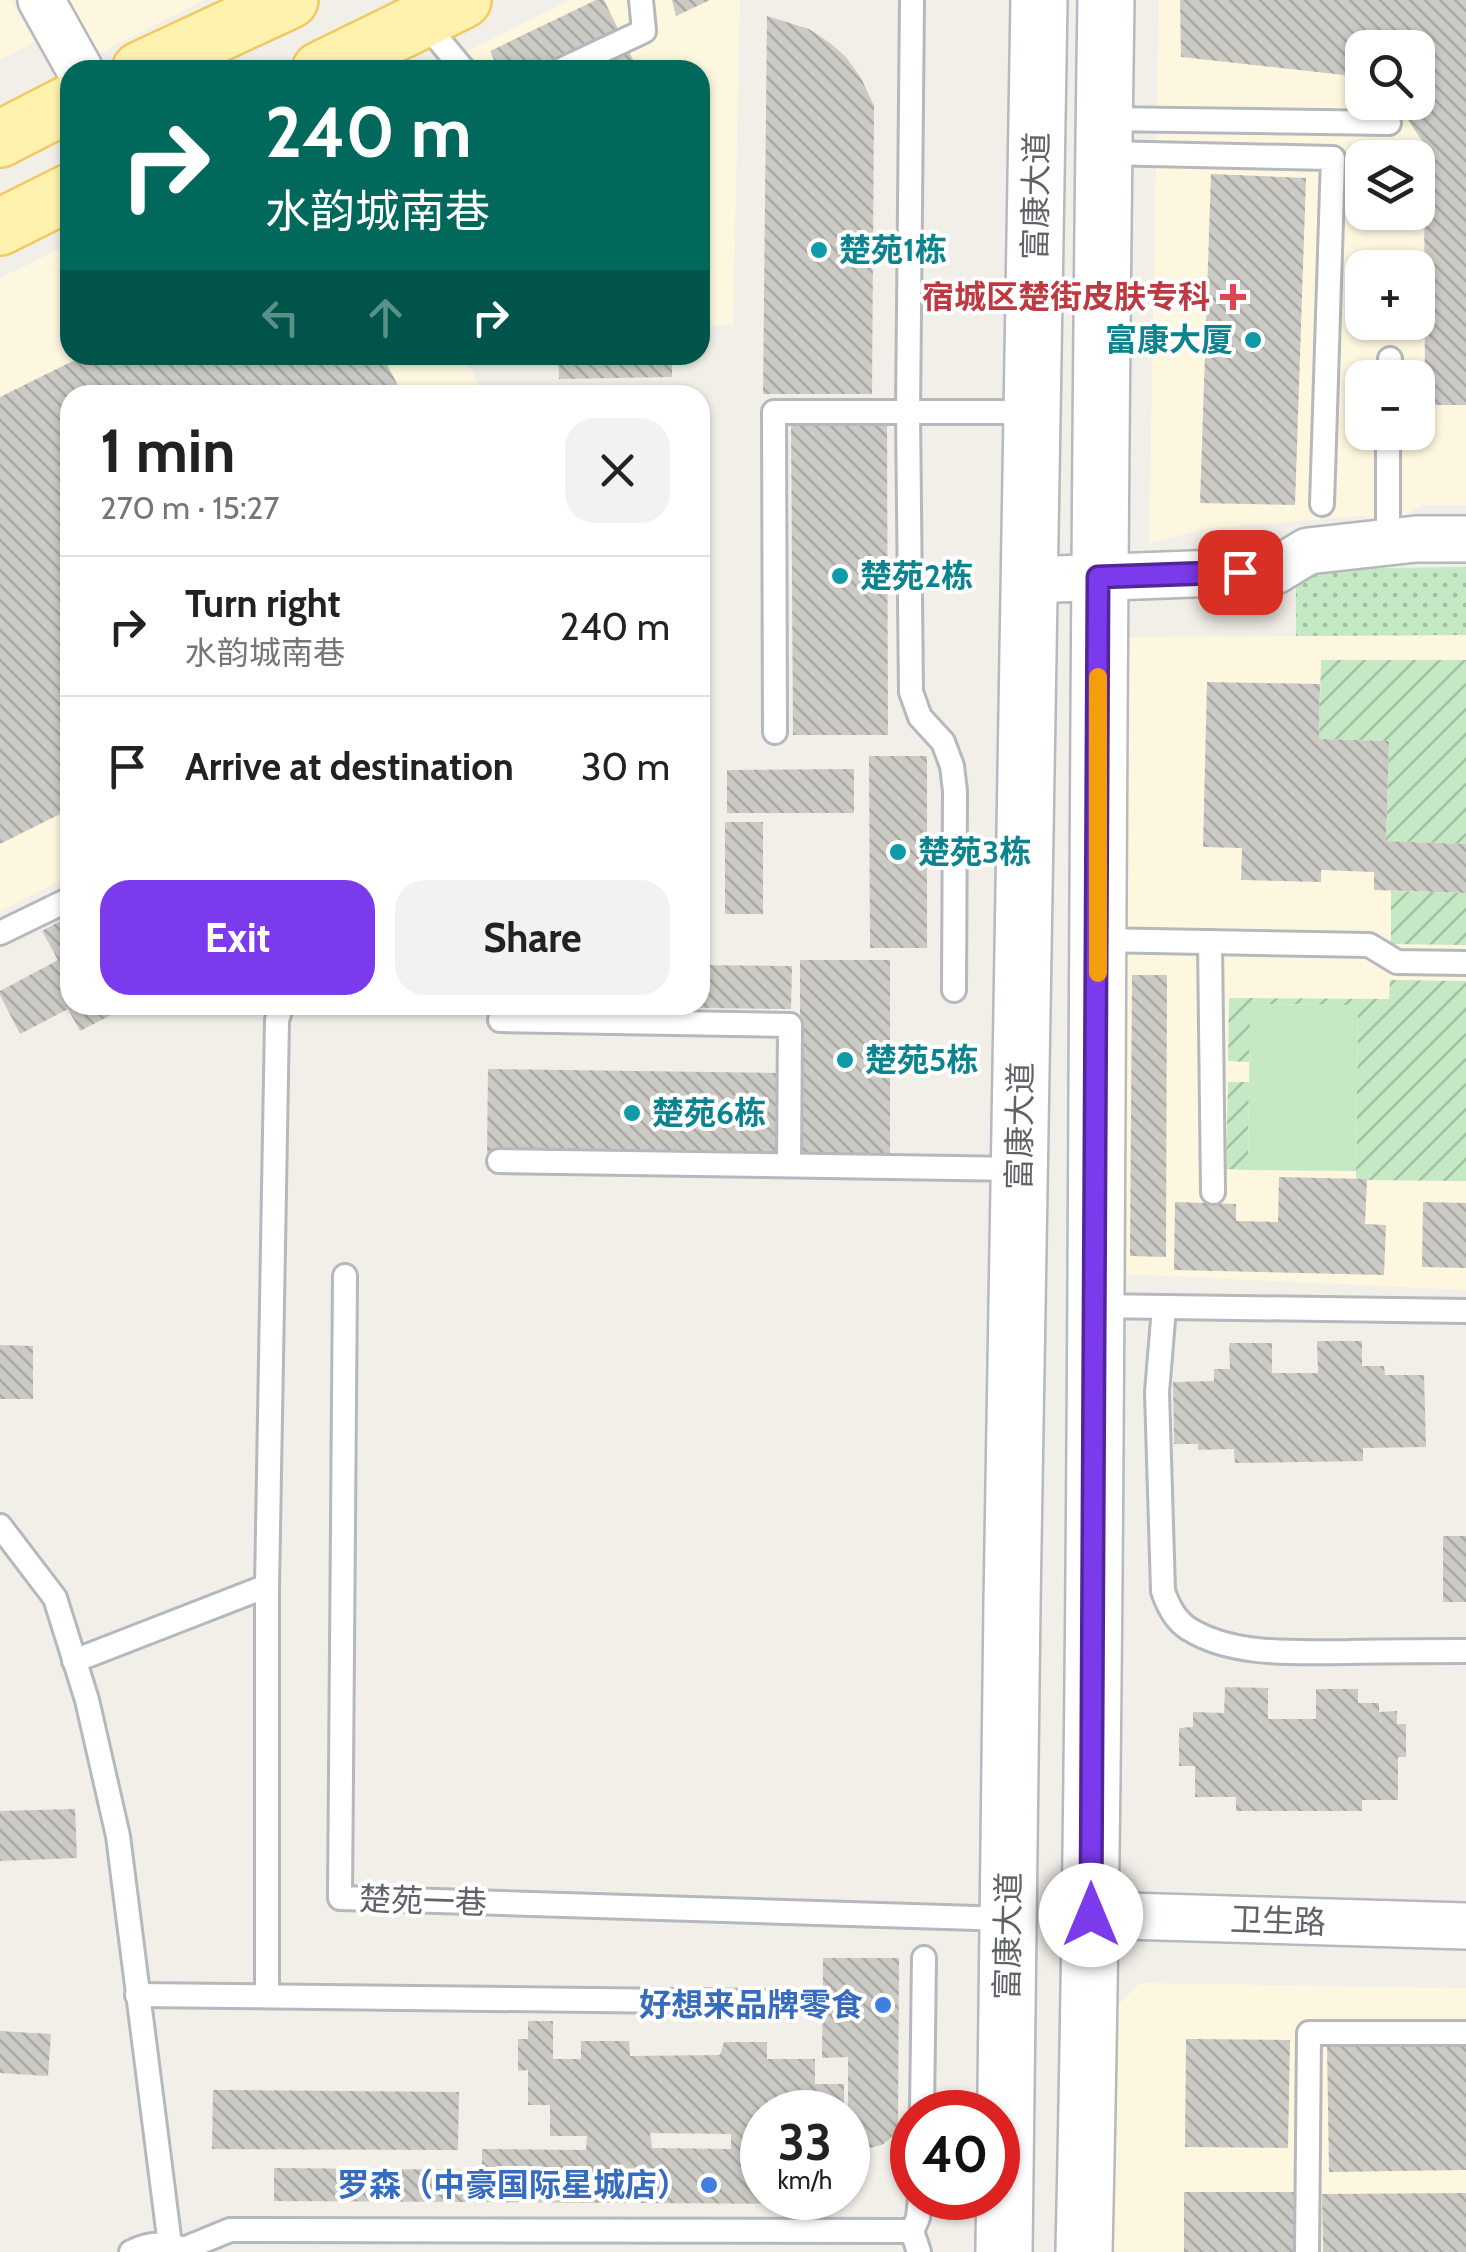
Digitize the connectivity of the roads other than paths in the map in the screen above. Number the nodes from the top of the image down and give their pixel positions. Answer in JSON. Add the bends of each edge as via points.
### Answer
{"nodes":[{"id":1,"x":41,"y":0,"type":"edge"},
{"id":2,"x":290,"y":0,"type":"edge"},
{"id":3,"x":641,"y":0,"type":"edge"},
{"id":4,"x":912,"y":0,"type":"edge"},
{"id":5,"x":1039,"y":0,"type":"edge"},
{"id":6,"x":1106,"y":0,"type":"edge"},
{"id":7,"x":443,"y":10,"type":"edge"},
{"id":8,"x":74,"y":60,"type":"edge"},
{"id":9,"x":161,"y":60,"type":"edge"},
{"id":10,"x":340,"y":60,"type":"edge"},
{"id":11,"x":460,"y":60,"type":"edge"},
{"id":12,"x":582,"y":60,"type":"edge"},
{"id":13,"x":60,"y":108,"type":"edge"},
{"id":14,"x":1389,"y":124,"type":"dead end"},
{"id":15,"x":1104,"y":136,"type":"junction"},
{"id":16,"x":0,"y":139,"type":"edge"},
{"id":17,"x":60,"y":197,"type":"edge"},
{"id":18,"x":0,"y":227,"type":"edge"},
{"id":19,"x":908,"y":412,"type":"junction"},
{"id":20,"x":1032,"y":412,"type":"junction"},
{"id":21,"x":1388,"y":450,"type":"edge"},
{"id":22,"x":1322,"y":504,"type":"dead end"},
{"id":23,"x":1466,"y":539,"type":"edge"},
{"id":24,"x":1388,"y":542,"type":"junction"},
{"id":25,"x":1098,"y":577,"type":"junction"},
{"id":26,"x":1029,"y":580,"type":"junction"},
{"id":27,"x":775,"y":732,"type":"dead end"},
{"id":28,"x":60,"y":903,"type":"edge"},
{"id":29,"x":0,"y":934,"type":"edge"},
{"id":30,"x":1098,"y":940,"type":"junction"},
{"id":31,"x":1210,"y":942,"type":"junction"},
{"id":32,"x":1466,"y":962,"type":"edge"},
{"id":33,"x":954,"y":990,"type":"dead end"},
{"id":34,"x":279,"y":1015,"type":"edge"},
{"id":35,"x":500,"y":1020,"type":"dead end"},
{"id":36,"x":499,"y":1161,"type":"dead end"},
{"id":37,"x":790,"y":1165,"type":"junction"},
{"id":38,"x":1019,"y":1168,"type":"junction"},
{"id":39,"x":1213,"y":1192,"type":"dead end"},
{"id":40,"x":346,"y":1276,"type":"dead end"},
{"id":41,"x":1093,"y":1306,"type":"junction"},
{"id":42,"x":1164,"y":1308,"type":"junction"},
{"id":43,"x":1466,"y":1311,"type":"edge"},
{"id":44,"x":0,"y":1526,"type":"edge"},
{"id":45,"x":267,"y":1586,"type":"junction"},
{"id":46,"x":1466,"y":1651,"type":"edge"},
{"id":47,"x":74,"y":1661,"type":"junction"},
{"id":48,"x":1008,"y":1919,"type":"junction"},
{"id":49,"x":1091,"y":1926,"type":"junction"},
{"id":50,"x":1466,"y":1926,"type":"edge"},
{"id":51,"x":1466,"y":1948,"type":"edge"},
{"id":52,"x":924,"y":1958,"type":"dead end"},
{"id":53,"x":137,"y":1994,"type":"junction"},
{"id":54,"x":267,"y":1996,"type":"junction"},
{"id":55,"x":770,"y":2002,"type":"dead end"},
{"id":56,"x":1466,"y":2033,"type":"edge"},
{"id":57,"x":922,"y":2090,"type":"edge"},
{"id":58,"x":916,"y":2242,"type":"edge"},
{"id":59,"x":181,"y":2249,"type":"edge"},
{"id":60,"x":131,"y":2252,"type":"edge"},
{"id":61,"x":1004,"y":2252,"type":"edge"},
{"id":62,"x":1084,"y":2252,"type":"edge"},
{"id":63,"x":1307,"y":2252,"type":"edge"}],
"edges":[{"from":1,"to":8,"type":"street"},
{"from":2,"to":9,"type":"main road"},
{"from":3,"to":12,"type":"lane","via":[[644,31]]},
{"from":4,"to":19,"type":"lane"},
{"from":5,"to":20,"type":"street","name":"富康大道"},
{"from":6,"to":15,"type":"street","name":"富康大道"},
{"from":7,"to":10,"type":"main road"},
{"from":7,"to":11,"type":"lane"},
{"from":13,"to":16,"type":"main road"},
{"from":14,"to":15,"type":"lane"},
{"from":15,"to":22,"type":"lane","via":[[1332,158]]},
{"from":15,"to":25,"type":"street","name":"富康大道"},
{"from":17,"to":18,"type":"main road"},
{"from":19,"to":20,"type":"lane"},
{"from":19,"to":27,"type":"lane","via":[[774,412]]},
{"from":19,"to":33,"type":"lane","via":[[911,692],[952,766]]},
{"from":20,"to":26,"type":"street","name":"富康大道"},
{"from":21,"to":24,"type":"lane"},
{"from":23,"to":24,"type":"street"},
{"from":24,"to":25,"type":"street","via":[[1308,551],[1275,572]]},
{"from":25,"to":26,"type":"street"},
{"from":25,"to":30,"type":"street","name":"富康大道"},
{"from":26,"to":38,"type":"street","name":"富康大道"},
{"from":28,"to":29,"type":"lane"},
{"from":30,"to":31,"type":"lane"},
{"from":30,"to":41,"type":"street","name":"富康大道"},
{"from":31,"to":32,"type":"lane","via":[[1369,945],[1397,962]]},
{"from":31,"to":39,"type":"lane"},
{"from":34,"to":45,"type":"lane"},
{"from":35,"to":37,"type":"lane","via":[[790,1025]]},
{"from":36,"to":37,"type":"lane"},
{"from":37,"to":38,"type":"lane"},
{"from":38,"to":48,"type":"street","name":"富康大道"},
{"from":40,"to":48,"type":"lane","name":"楚苑一巷","via":[[340,1898]]},
{"from":41,"to":42,"type":"lane"},
{"from":41,"to":49,"type":"street","name":"富康大道"},
{"from":42,"to":43,"type":"lane"},
{"from":42,"to":46,"type":"lane","via":[[1157,1392],[1163,1592],[1178,1620],[1230,1645],[1276,1653]]},
{"from":44,"to":47,"type":"lane","via":[[54,1598]]},
{"from":45,"to":47,"type":"lane"},
{"from":45,"to":54,"type":"lane"},
{"from":47,"to":53,"type":"lane","via":[[118,1836]]},
{"from":48,"to":61,"type":"street","name":"富康大道"},
{"from":49,"to":50,"type":"street","name":"卫生路"},
{"from":49,"to":51,"type":"street","name":"卫生路"},
{"from":49,"to":62,"type":"street","name":"富康大道"},
{"from":52,"to":57,"type":"lane"},
{"from":53,"to":54,"type":"lane"},
{"from":53,"to":59,"type":"lane"},
{"from":54,"to":55,"type":"lane"},
{"from":56,"to":63,"type":"lane","via":[[1309,2033]]},
{"from":58,"to":59,"type":"lane","via":[[230,2230]]},
{"from":59,"to":60,"type":"lane","via":[[156,2244]]}]}
